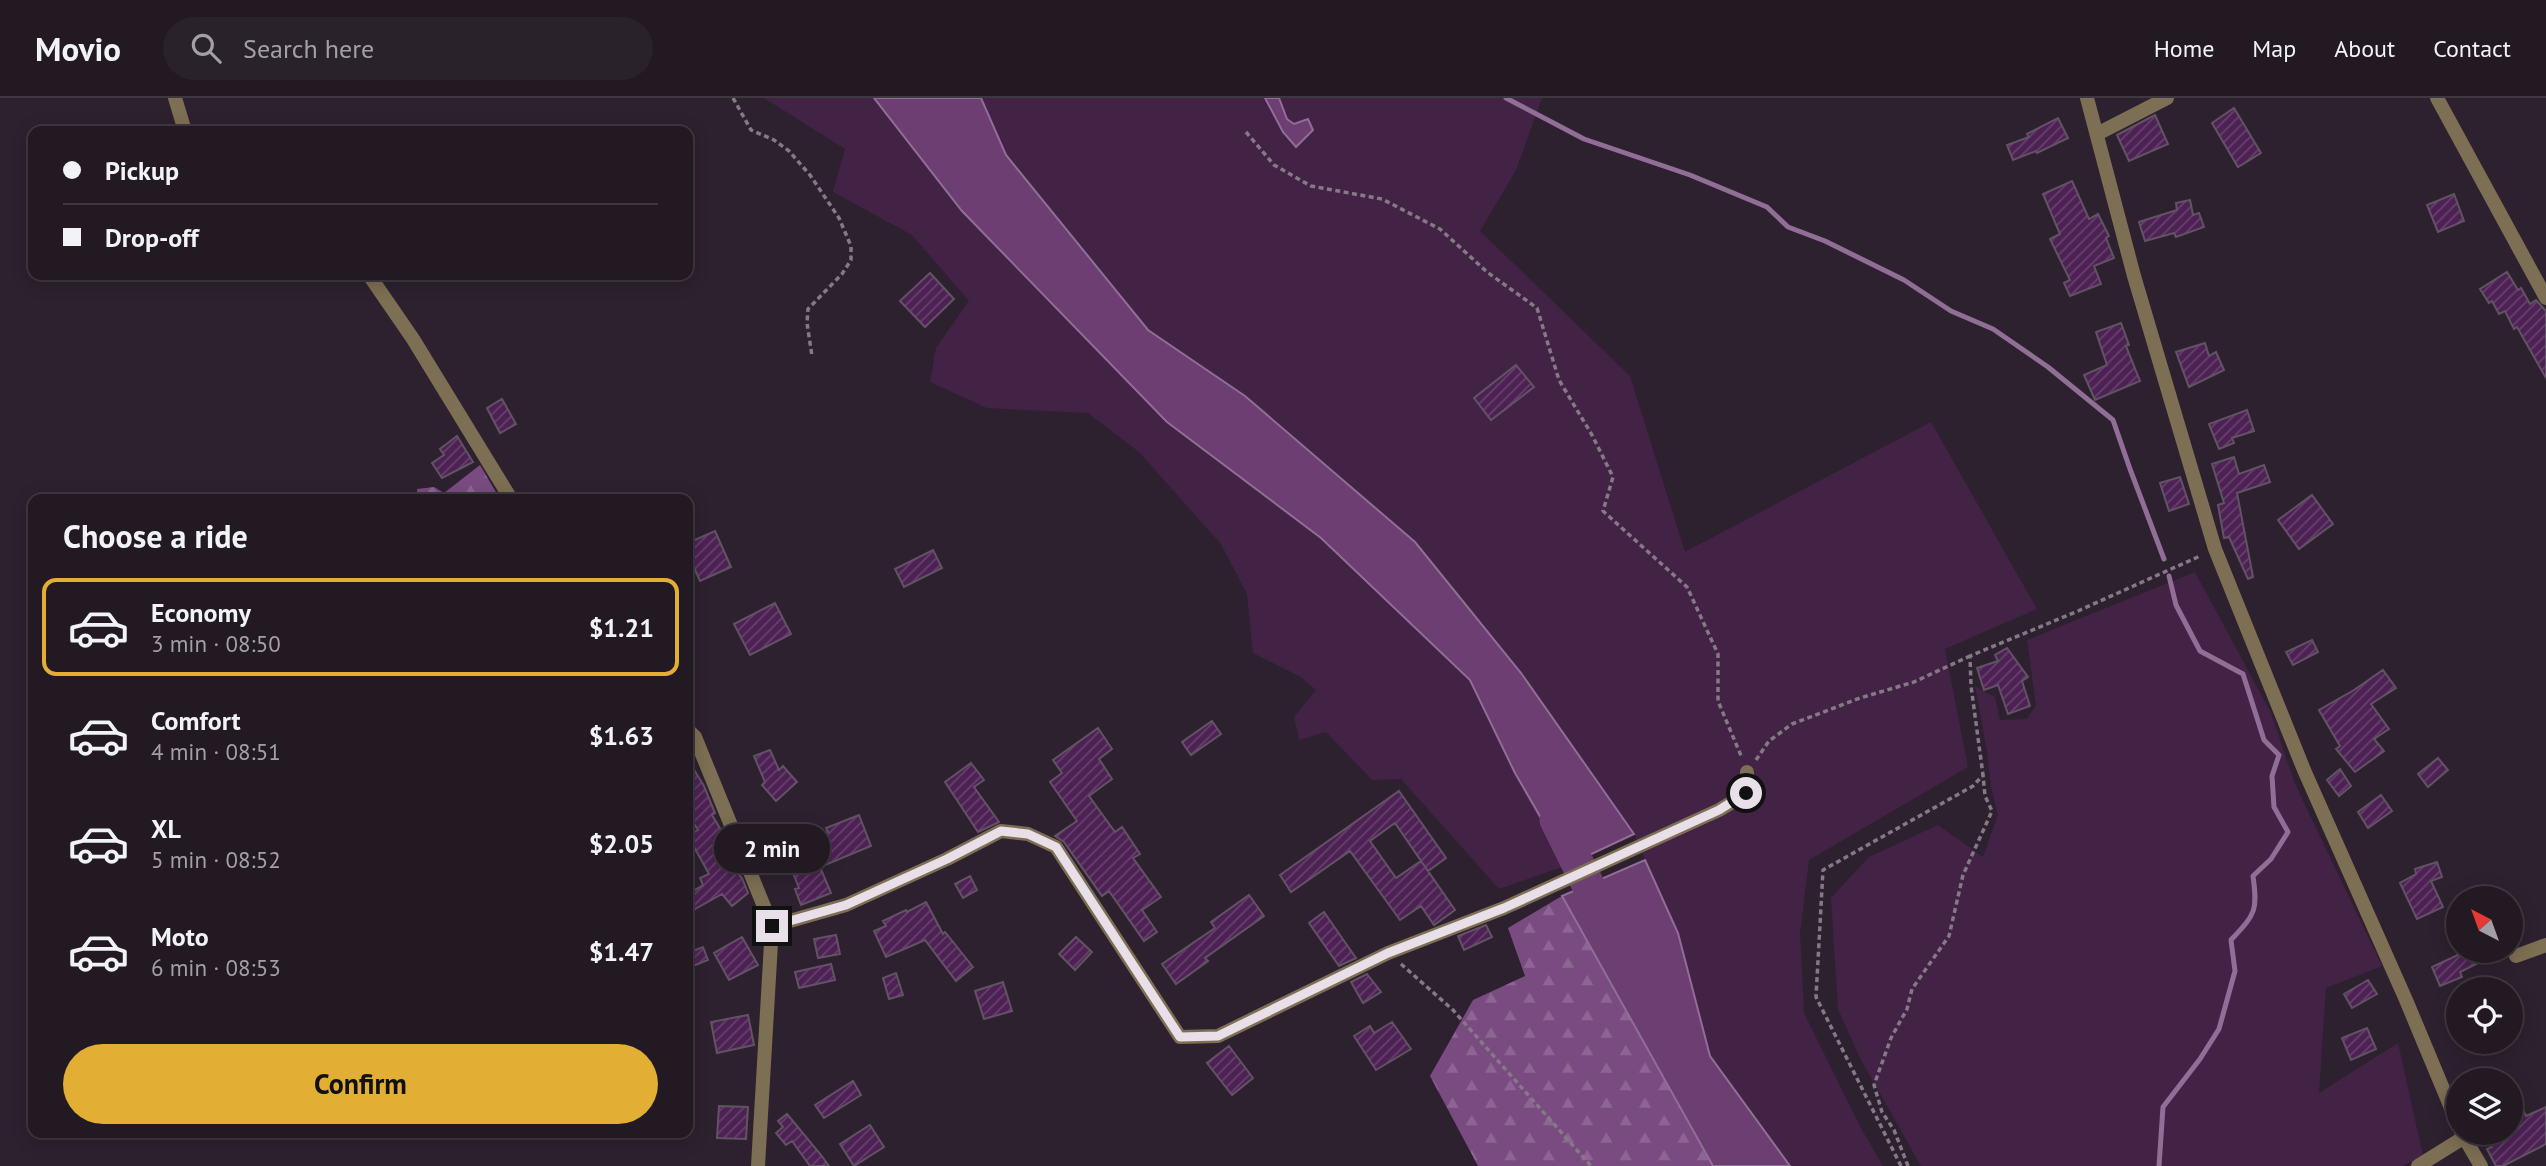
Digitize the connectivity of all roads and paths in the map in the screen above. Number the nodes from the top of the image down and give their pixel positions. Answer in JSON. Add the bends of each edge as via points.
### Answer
{"nodes":[{"id":1,"x":175,"y":98,"type":"edge"},
{"id":2,"x":733,"y":98,"type":"edge"},
{"id":3,"x":2087,"y":98,"type":"edge"},
{"id":4,"x":2167,"y":98,"type":"edge"},
{"id":5,"x":2437,"y":98,"type":"edge"},
{"id":6,"x":183,"y":126,"type":"edge"},
{"id":7,"x":1246,"y":132,"type":"dead end"},
{"id":8,"x":2097,"y":134,"type":"junction"},
{"id":9,"x":372,"y":280,"type":"edge"},
{"id":10,"x":2546,"y":298,"type":"edge"},
{"id":11,"x":812,"y":356,"type":"dead end"},
{"id":12,"x":508,"y":494,"type":"edge"},
{"id":13,"x":2215,"y":549,"type":"junction"},
{"id":14,"x":1970,"y":656,"type":"junction"},
{"id":15,"x":693,"y":735,"type":"edge"},
{"id":16,"x":1747,"y":772,"type":"junction"},
{"id":17,"x":1983,"y":775,"type":"junction"},
{"id":18,"x":772,"y":926,"type":"junction"},
{"id":19,"x":2546,"y":945,"type":"edge"},
{"id":20,"x":1388,"y":953,"type":"junction"},
{"id":21,"x":2524,"y":953,"type":"edge"},
{"id":22,"x":2446,"y":1097,"type":"edge"},
{"id":23,"x":2446,"y":1145,"type":"edge"},
{"id":24,"x":2468,"y":1145,"type":"edge"},
{"id":25,"x":758,"y":1166,"type":"edge"},
{"id":26,"x":1591,"y":1166,"type":"edge"},
{"id":27,"x":1900,"y":1166,"type":"edge"},
{"id":28,"x":1908,"y":1166,"type":"edge"},
{"id":29,"x":2418,"y":1166,"type":"edge"},
{"id":30,"x":2481,"y":1166,"type":"edge"}],
"edges":[{"from":1,"to":6,"type":"street"},
{"from":2,"to":11,"type":"path","via":[[751,130],[782,146],[810,176],[839,218],[851,246],[851,260],[842,274],[808,309]]},
{"from":3,"to":8,"type":"street"},
{"from":4,"to":8,"type":"street"},
{"from":5,"to":10,"type":"street"},
{"from":7,"to":16,"type":"path","via":[[1273,165],[1311,186],[1382,199],[1440,229],[1487,272],[1537,308],[1559,380],[1613,477],[1603,511],[1687,587],[1718,654],[1718,701]]},
{"from":8,"to":13,"type":"street"},
{"from":9,"to":12,"type":"street"},
{"from":13,"to":14,"type":"path"},
{"from":13,"to":22,"type":"street","via":[[2304,770]]},
{"from":14,"to":16,"type":"path","via":[[1914,682],[1792,724],[1769,741]]},
{"from":14,"to":17,"type":"path"},
{"from":15,"to":18,"type":"street"},
{"from":16,"to":20,"type":"street","via":[[1746,793],[1719,810],[1504,908]]},
{"from":17,"to":27,"type":"path","via":[[1973,786],[1823,870],[1816,998]]},
{"from":17,"to":28,"type":"path","via":[[1992,811],[1963,875],[1949,936],[1912,989],[1874,1085]]},
{"from":18,"to":20,"type":"street","via":[[846,905],[1001,831],[1028,834],[1056,847],[1180,1037],[1218,1036]]},
{"from":18,"to":25,"type":"street"},
{"from":19,"to":21,"type":"street"},
{"from":20,"to":26,"type":"path","via":[[1453,1010]]},
{"from":23,"to":29,"type":"street"},
{"from":24,"to":30,"type":"street"}]}
